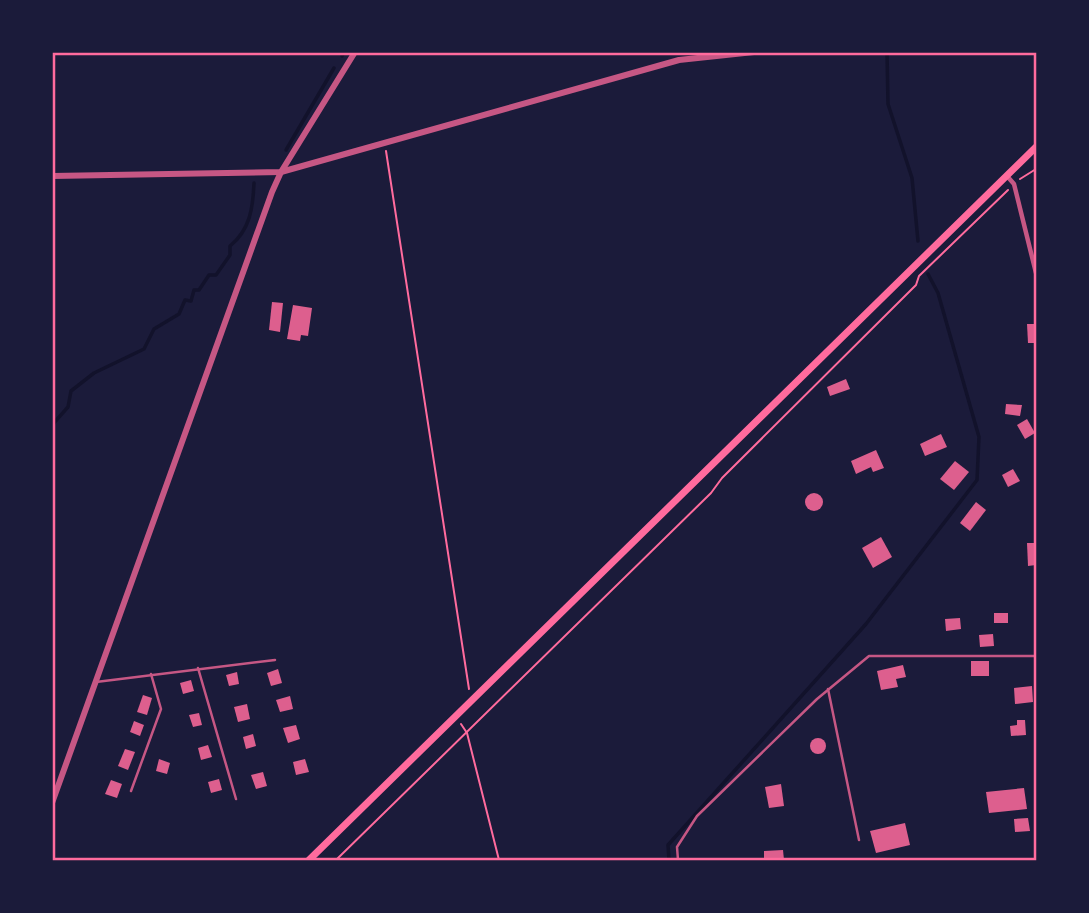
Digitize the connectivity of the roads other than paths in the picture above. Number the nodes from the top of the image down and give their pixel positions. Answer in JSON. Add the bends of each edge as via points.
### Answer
{"nodes":[{"id":1,"x":355,"y":52,"type":"edge"},
{"id":2,"x":754,"y":52,"type":"edge"},
{"id":3,"x":1037,"y":147,"type":"edge"},
{"id":4,"x":281,"y":172,"type":"junction"},
{"id":5,"x":52,"y":176,"type":"edge"},
{"id":6,"x":1007,"y":176,"type":"junction"},
{"id":7,"x":1037,"y":273,"type":"edge"},
{"id":8,"x":1037,"y":656,"type":"edge"},
{"id":9,"x":275,"y":660,"type":"dead end"},
{"id":10,"x":198,"y":668,"type":"junction"},
{"id":11,"x":151,"y":674,"type":"junction"},
{"id":12,"x":96,"y":682,"type":"junction"},
{"id":13,"x":828,"y":689,"type":"junction"},
{"id":14,"x":131,"y":791,"type":"dead end"},
{"id":15,"x":236,"y":799,"type":"dead end"},
{"id":16,"x":52,"y":803,"type":"edge"},
{"id":17,"x":859,"y":840,"type":"dead end"},
{"id":18,"x":309,"y":860,"type":"edge"},
{"id":19,"x":678,"y":860,"type":"edge"}],
"edges":[{"from":1,"to":4,"type":"street"},
{"from":2,"to":4,"type":"street","via":[[679,60]]},
{"from":3,"to":6,"type":"main road"},
{"from":4,"to":5,"type":"street"},
{"from":4,"to":12,"type":"street"},
{"from":6,"to":7,"type":"street","via":[[1014,184]]},
{"from":6,"to":18,"type":"main road"},
{"from":8,"to":13,"type":"lane","via":[[869,656]]},
{"from":9,"to":10,"type":"lane"},
{"from":10,"to":11,"type":"lane"},
{"from":10,"to":15,"type":"lane"},
{"from":11,"to":12,"type":"lane"},
{"from":11,"to":14,"type":"lane","via":[[161,709]]},
{"from":12,"to":16,"type":"street"},
{"from":13,"to":17,"type":"lane"},
{"from":13,"to":19,"type":"lane","via":[[697,816],[677,847]]}]}
